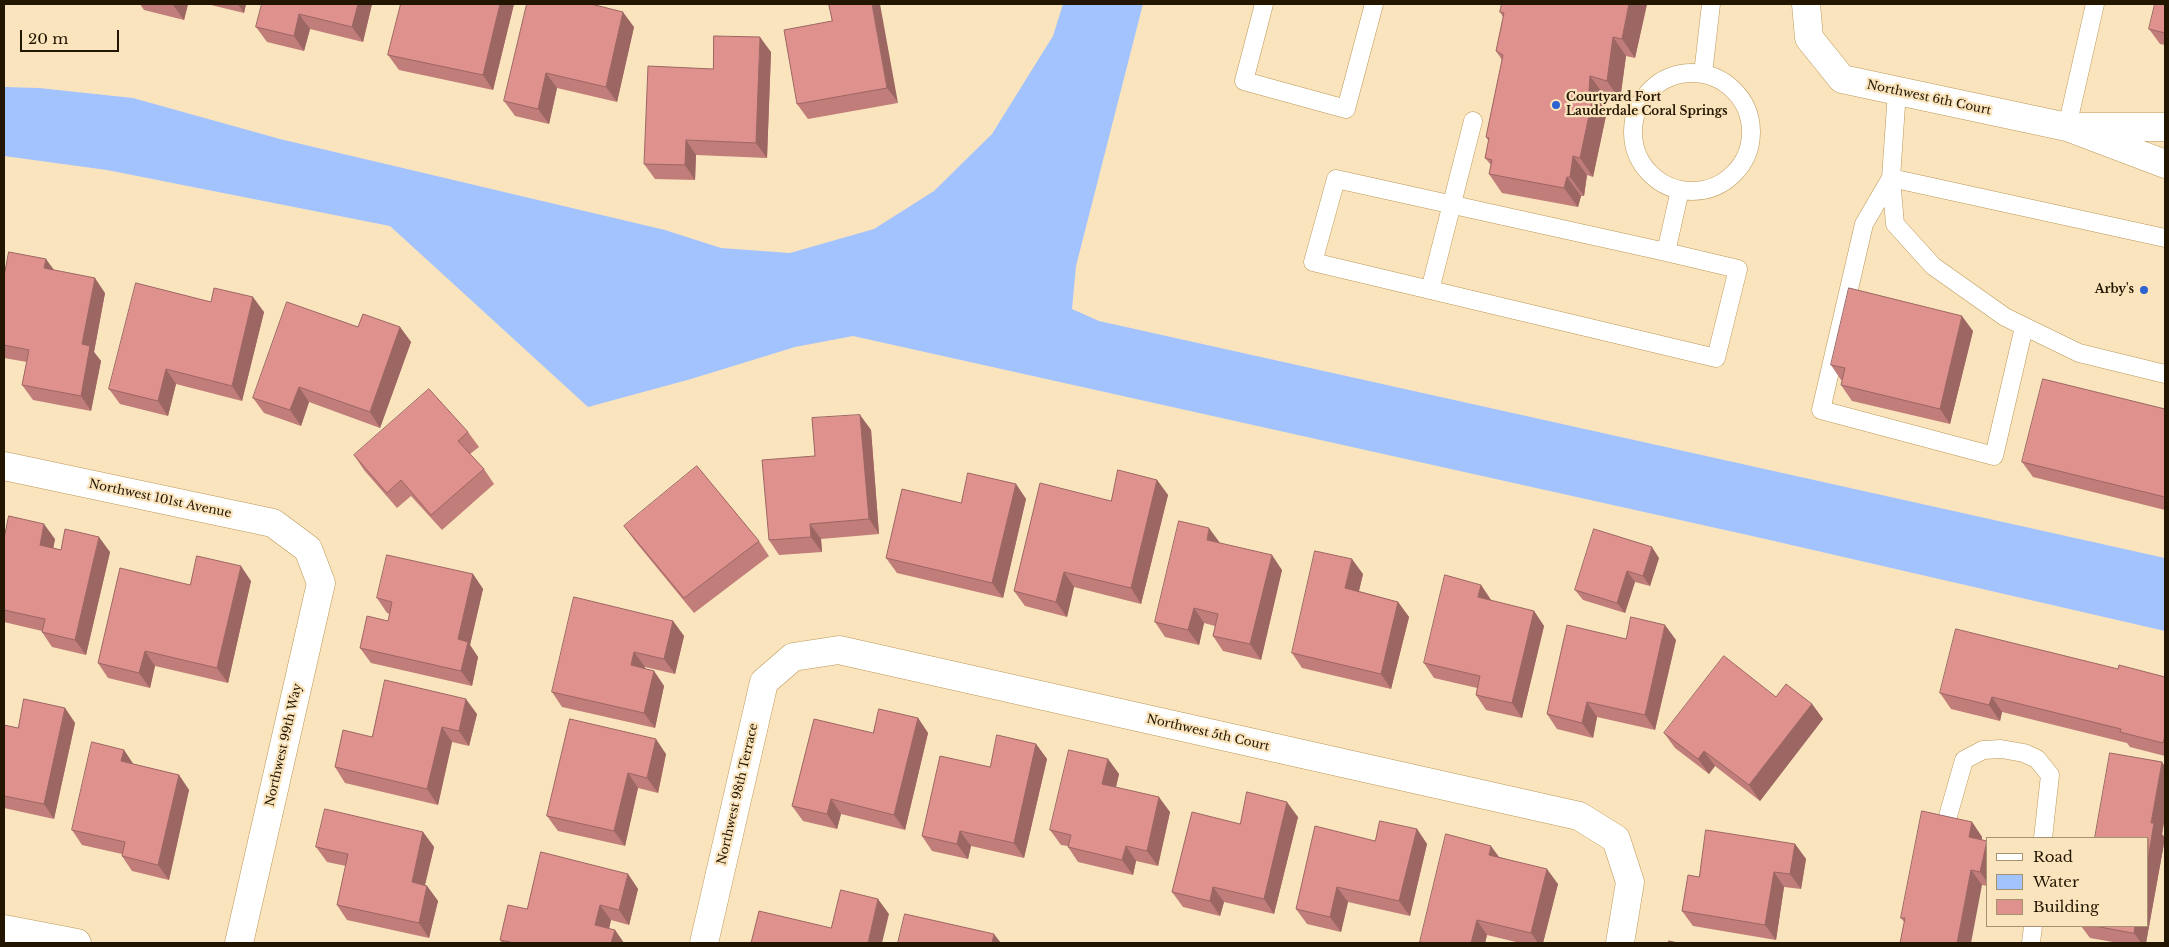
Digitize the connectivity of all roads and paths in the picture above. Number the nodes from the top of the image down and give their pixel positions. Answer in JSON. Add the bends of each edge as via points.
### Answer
{"nodes":[{"id":1,"x":1264,"y":4,"type":"edge"},
{"id":2,"x":1374,"y":4,"type":"edge"},
{"id":3,"x":1711,"y":4,"type":"edge"},
{"id":4,"x":1806,"y":4,"type":"edge"},
{"id":5,"x":2095,"y":4,"type":"edge"},
{"id":6,"x":1703,"y":74,"type":"junction"},
{"id":7,"x":1898,"y":91,"type":"junction"},
{"id":8,"x":1472,"y":121,"type":"dead end"},
{"id":9,"x":2067,"y":127,"type":"junction"},
{"id":10,"x":2165,"y":127,"type":"edge"},
{"id":11,"x":2165,"y":164,"type":"edge"},
{"id":12,"x":1891,"y":178,"type":"junction"},
{"id":13,"x":1680,"y":190,"type":"junction"},
{"id":14,"x":1451,"y":204,"type":"junction"},
{"id":15,"x":2165,"y":238,"type":"edge"},
{"id":16,"x":1666,"y":252,"type":"junction"},
{"id":17,"x":1430,"y":290,"type":"junction"},
{"id":18,"x":2024,"y":326,"type":"junction"},
{"id":19,"x":2165,"y":374,"type":"edge"},
{"id":20,"x":4,"y":466,"type":"edge"},
{"id":21,"x":308,"y":549,"type":"joint"},
{"id":22,"x":793,"y":658,"type":"joint"},
{"id":23,"x":1948,"y":816,"type":"edge"},
{"id":24,"x":2042,"y":837,"type":"edge"},
{"id":25,"x":2033,"y":927,"type":"edge"},
{"id":26,"x":4,"y":928,"type":"edge"},
{"id":27,"x":77,"y":943,"type":"edge"},
{"id":28,"x":239,"y":943,"type":"edge"},
{"id":29,"x":704,"y":943,"type":"edge"},
{"id":30,"x":1620,"y":943,"type":"edge"},
{"id":31,"x":2031,"y":943,"type":"edge"}],
"edges":[{"from":1,"to":2,"type":"lane","via":[[1244,81],[1346,109]]},
{"from":3,"to":6,"type":"lane"},
{"from":4,"to":7,"type":"street","name":"Northwest 6th Court","via":[[1809,38],[1842,79]]},
{"from":5,"to":9,"type":"lane"},
{"from":6,"to":13,"type":"lane","via":[[1669,77],[1655,85],[1635,112],[1632,129],[1640,161],[1650,174]]},
{"from":6,"to":13,"type":"lane","via":[[1719,80],[1743,102],[1750,118],[1748,152],[1728,179],[1714,187]]},
{"from":7,"to":9,"type":"street","name":"Northwest 6th Court"},
{"from":7,"to":12,"type":"lane"},
{"from":8,"to":14,"type":"lane"},
{"from":9,"to":10,"type":"street","name":"Northwest 6th Court"},
{"from":9,"to":11,"type":"street","name":"Northwest 6th Court"},
{"from":12,"to":15,"type":"lane"},
{"from":12,"to":18,"type":"lane","via":[[1895,224],[1933,266],[2004,317]]},
{"from":12,"to":18,"type":"lane","via":[[1864,224],[1821,410],[1994,456]]},
{"from":13,"to":16,"type":"lane"},
{"from":14,"to":16,"type":"lane"},
{"from":14,"to":17,"type":"lane"},
{"from":14,"to":17,"type":"lane","via":[[1336,179],[1313,262]]},
{"from":16,"to":17,"type":"lane","via":[[1738,270],[1716,358]]},
{"from":18,"to":19,"type":"lane","via":[[2079,353]]},
{"from":20,"to":21,"type":"street","name":"Northwest 101st Avenue","via":[[273,523]]},
{"from":21,"to":28,"type":"street","name":"Northwest 99th Way","via":[[321,583]]},
{"from":22,"to":29,"type":"street","name":"Northwest 98th Terrace","via":[[764,682]]},
{"from":22,"to":30,"type":"street","name":"Northwest 5th Court","via":[[839,650],[1579,816],[1616,839],[1630,882]]},
{"from":23,"to":24,"type":"lane","via":[[1964,760],[1983,750],[2024,753],[2037,760],[2050,775]]},
{"from":25,"to":31,"type":"lane"},
{"from":26,"to":27,"type":"street"}]}
